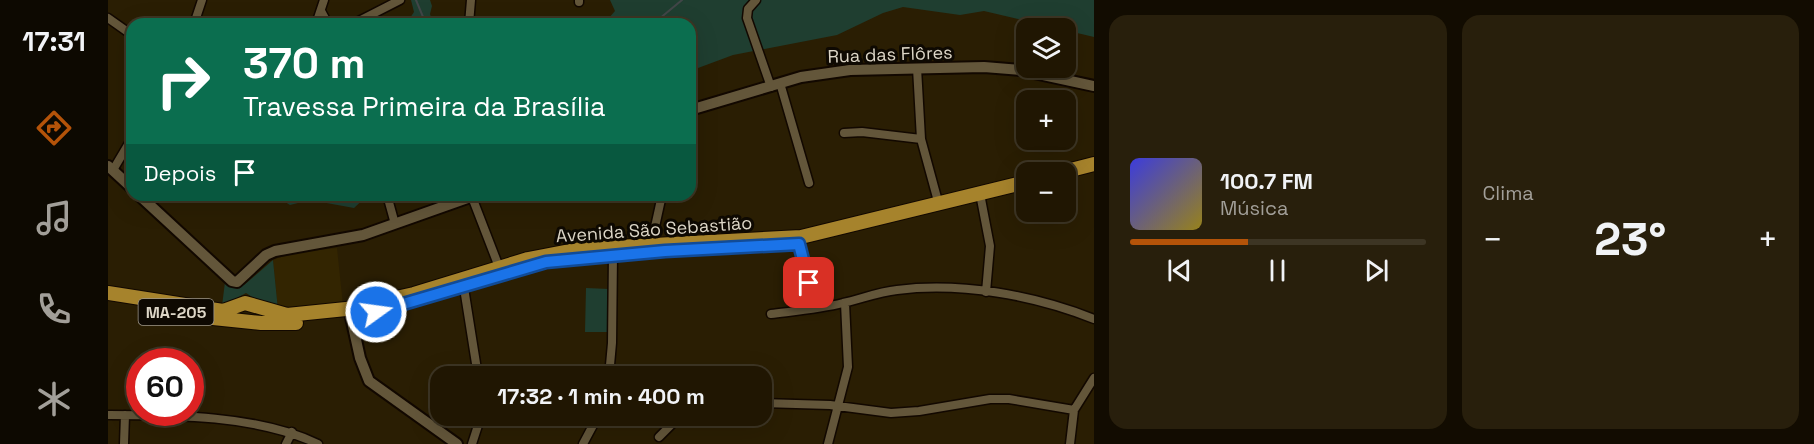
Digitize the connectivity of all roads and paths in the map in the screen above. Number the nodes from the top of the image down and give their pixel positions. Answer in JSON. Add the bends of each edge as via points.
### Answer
{"nodes":[{"id":1,"x":202,"y":0,"type":"edge"},
{"id":2,"x":324,"y":0,"type":"edge"},
{"id":3,"x":400,"y":0,"type":"edge"},
{"id":4,"x":471,"y":0,"type":"edge"},
{"id":5,"x":756,"y":0,"type":"edge"},
{"id":6,"x":321,"y":11,"type":"junction"},
{"id":7,"x":108,"y":18,"type":"edge"},
{"id":8,"x":196,"y":18,"type":"edge"},
{"id":9,"x":318,"y":18,"type":"edge"},
{"id":10,"x":325,"y":18,"type":"edge"},
{"id":11,"x":365,"y":18,"type":"edge"},
{"id":12,"x":470,"y":18,"type":"edge"},
{"id":13,"x":126,"y":31,"type":"edge"},
{"id":14,"x":917,"y":68,"type":"junction"},
{"id":15,"x":775,"y":85,"type":"junction"},
{"id":16,"x":1094,"y":86,"type":"edge"},
{"id":17,"x":696,"y":108,"type":"edge"},
{"id":18,"x":844,"y":133,"type":"dead end"},
{"id":19,"x":921,"y":139,"type":"junction"},
{"id":20,"x":126,"y":147,"type":"edge"},
{"id":21,"x":1094,"y":164,"type":"edge"},
{"id":22,"x":111,"y":168,"type":"edge"},
{"id":23,"x":1076,"y":169,"type":"edge"},
{"id":24,"x":1094,"y":170,"type":"edge"},
{"id":25,"x":1076,"y":175,"type":"edge"},
{"id":26,"x":126,"y":182,"type":"edge"},
{"id":27,"x":809,"y":183,"type":"dead end"},
{"id":28,"x":1016,"y":185,"type":"edge"},
{"id":29,"x":1016,"y":190,"type":"edge"},
{"id":30,"x":981,"y":199,"type":"junction"},
{"id":31,"x":145,"y":201,"type":"edge"},
{"id":32,"x":389,"y":201,"type":"edge"},
{"id":33,"x":460,"y":201,"type":"edge"},
{"id":34,"x":476,"y":201,"type":"edge"},
{"id":35,"x":661,"y":201,"type":"edge"},
{"id":36,"x":939,"y":205,"type":"junction"},
{"id":37,"x":395,"y":224,"type":"junction"},
{"id":38,"x":799,"y":244,"type":"junction"},
{"id":39,"x":651,"y":245,"type":"junction"},
{"id":40,"x":613,"y":255,"type":"junction"},
{"id":41,"x":499,"y":267,"type":"junction"},
{"id":42,"x":809,"y":283,"type":"dead end"},
{"id":43,"x":464,"y":288,"type":"junction"},
{"id":44,"x":986,"y":292,"type":"junction"},
{"id":45,"x":108,"y":294,"type":"edge"},
{"id":46,"x":108,"y":302,"type":"edge"},
{"id":47,"x":845,"y":303,"type":"junction"},
{"id":48,"x":245,"y":304,"type":"junction"},
{"id":49,"x":771,"y":314,"type":"dead end"},
{"id":50,"x":351,"y":317,"type":"junction"},
{"id":51,"x":1094,"y":319,"type":"edge"},
{"id":52,"x":245,"y":322,"type":"junction"},
{"id":53,"x":476,"y":366,"type":"edge"},
{"id":54,"x":609,"y":366,"type":"edge"},
{"id":55,"x":1094,"y":378,"type":"edge"},
{"id":56,"x":772,"y":403,"type":"edge"},
{"id":57,"x":840,"y":406,"type":"junction"},
{"id":58,"x":1074,"y":410,"type":"junction"},
{"id":59,"x":108,"y":415,"type":"edge"},
{"id":60,"x":125,"y":415,"type":"junction"},
{"id":61,"x":478,"y":426,"type":"edge"},
{"id":62,"x":593,"y":426,"type":"edge"},
{"id":63,"x":670,"y":426,"type":"edge"},
{"id":64,"x":292,"y":432,"type":"junction"},
{"id":65,"x":659,"y":437,"type":"dead end"},
{"id":66,"x":124,"y":444,"type":"edge"},
{"id":67,"x":286,"y":444,"type":"edge"},
{"id":68,"x":318,"y":444,"type":"edge"},
{"id":69,"x":457,"y":444,"type":"edge"},
{"id":70,"x":472,"y":444,"type":"edge"},
{"id":71,"x":583,"y":444,"type":"edge"},
{"id":72,"x":828,"y":444,"type":"edge"},
{"id":73,"x":1070,"y":444,"type":"edge"}],
"edges":[{"from":1,"to":8,"type":"street"},
{"from":2,"to":6,"type":"street"},
{"from":3,"to":11,"type":"street"},
{"from":4,"to":12,"type":"street"},
{"from":5,"to":15,"type":"street","via":[[748,9],[747,18]]},
{"from":6,"to":9,"type":"street"},
{"from":6,"to":10,"type":"street"},
{"from":7,"to":13,"type":"street"},
{"from":14,"to":15,"type":"street","name":"Rua das Flôres","via":[[824,72]]},
{"from":14,"to":16,"type":"street","name":"Rua das Flôres","via":[[1020,70]]},
{"from":14,"to":19,"type":"street"},
{"from":15,"to":17,"type":"street","name":"Rua das Flôres"},
{"from":15,"to":27,"type":"street"},
{"from":18,"to":19,"type":"street"},
{"from":19,"to":36,"type":"street"},
{"from":20,"to":22,"type":"street"},
{"from":21,"to":23,"type":"main road"},
{"from":22,"to":26,"type":"street"},
{"from":24,"to":25,"type":"main road"},
{"from":28,"to":36,"type":"main road","name":"Avenida São Sebastião","number":"MA-205"},
{"from":29,"to":30,"type":"main road","name":"Avenida São Sebastião","number":"MA-205"},
{"from":30,"to":38,"type":"main road","name":"Avenida São Sebastião","number":"MA-205"},
{"from":30,"to":44,"type":"street","via":[[990,246]]},
{"from":31,"to":37,"type":"street","via":[[237,282],[275,251],[363,235]]},
{"from":32,"to":37,"type":"street"},
{"from":33,"to":37,"type":"street"},
{"from":34,"to":41,"type":"street"},
{"from":35,"to":39,"type":"street"},
{"from":36,"to":39,"type":"main road","name":"Avenida São Sebastião","number":"MA-205","via":[[801,237]]},
{"from":38,"to":40,"type":"main road","name":"Avenida São Sebastião","number":"MA-205"},
{"from":38,"to":42,"type":"street"},
{"from":39,"to":41,"type":"main road","name":"Avenida São Sebastião","number":"MA-205","via":[[580,249]]},
{"from":40,"to":43,"type":"main road","name":"Avenida São Sebastião","number":"MA-205","via":[[546,262]]},
{"from":40,"to":54,"type":"street"},
{"from":41,"to":48,"type":"main road","name":"Avenida São Sebastião","number":"MA-205","via":[[414,294],[341,310],[287,315]]},
{"from":43,"to":50,"type":"main road","name":"Avenida São Sebastião","number":"MA-205"},
{"from":43,"to":53,"type":"street"},
{"from":44,"to":47,"type":"street","via":[[916,288]]},
{"from":44,"to":51,"type":"street"},
{"from":45,"to":48,"type":"main road","name":"Avenida São Sebastião","number":"MA-205","via":[[223,311]]},
{"from":46,"to":52,"type":"main road","name":"Avenida São Sebastião","number":"MA-205"},
{"from":47,"to":49,"type":"street"},
{"from":47,"to":57,"type":"street","via":[[849,360]]},
{"from":48,"to":52,"type":"main road","via":[[255,314]]},
{"from":50,"to":52,"type":"main road","name":"Avenida São Sebastião","number":"MA-205","via":[[297,323]]},
{"from":50,"to":69,"type":"street","via":[[369,381]]},
{"from":55,"to":58,"type":"street"},
{"from":56,"to":57,"type":"street"},
{"from":57,"to":58,"type":"street","via":[[891,413],[1009,399]]},
{"from":57,"to":72,"type":"street"},
{"from":58,"to":73,"type":"street"},
{"from":59,"to":60,"type":"street"},
{"from":60,"to":64,"type":"street","via":[[226,421]]},
{"from":60,"to":66,"type":"street"},
{"from":61,"to":70,"type":"street"},
{"from":62,"to":71,"type":"street"},
{"from":63,"to":65,"type":"street"},
{"from":64,"to":67,"type":"street"},
{"from":64,"to":68,"type":"street"}]}
